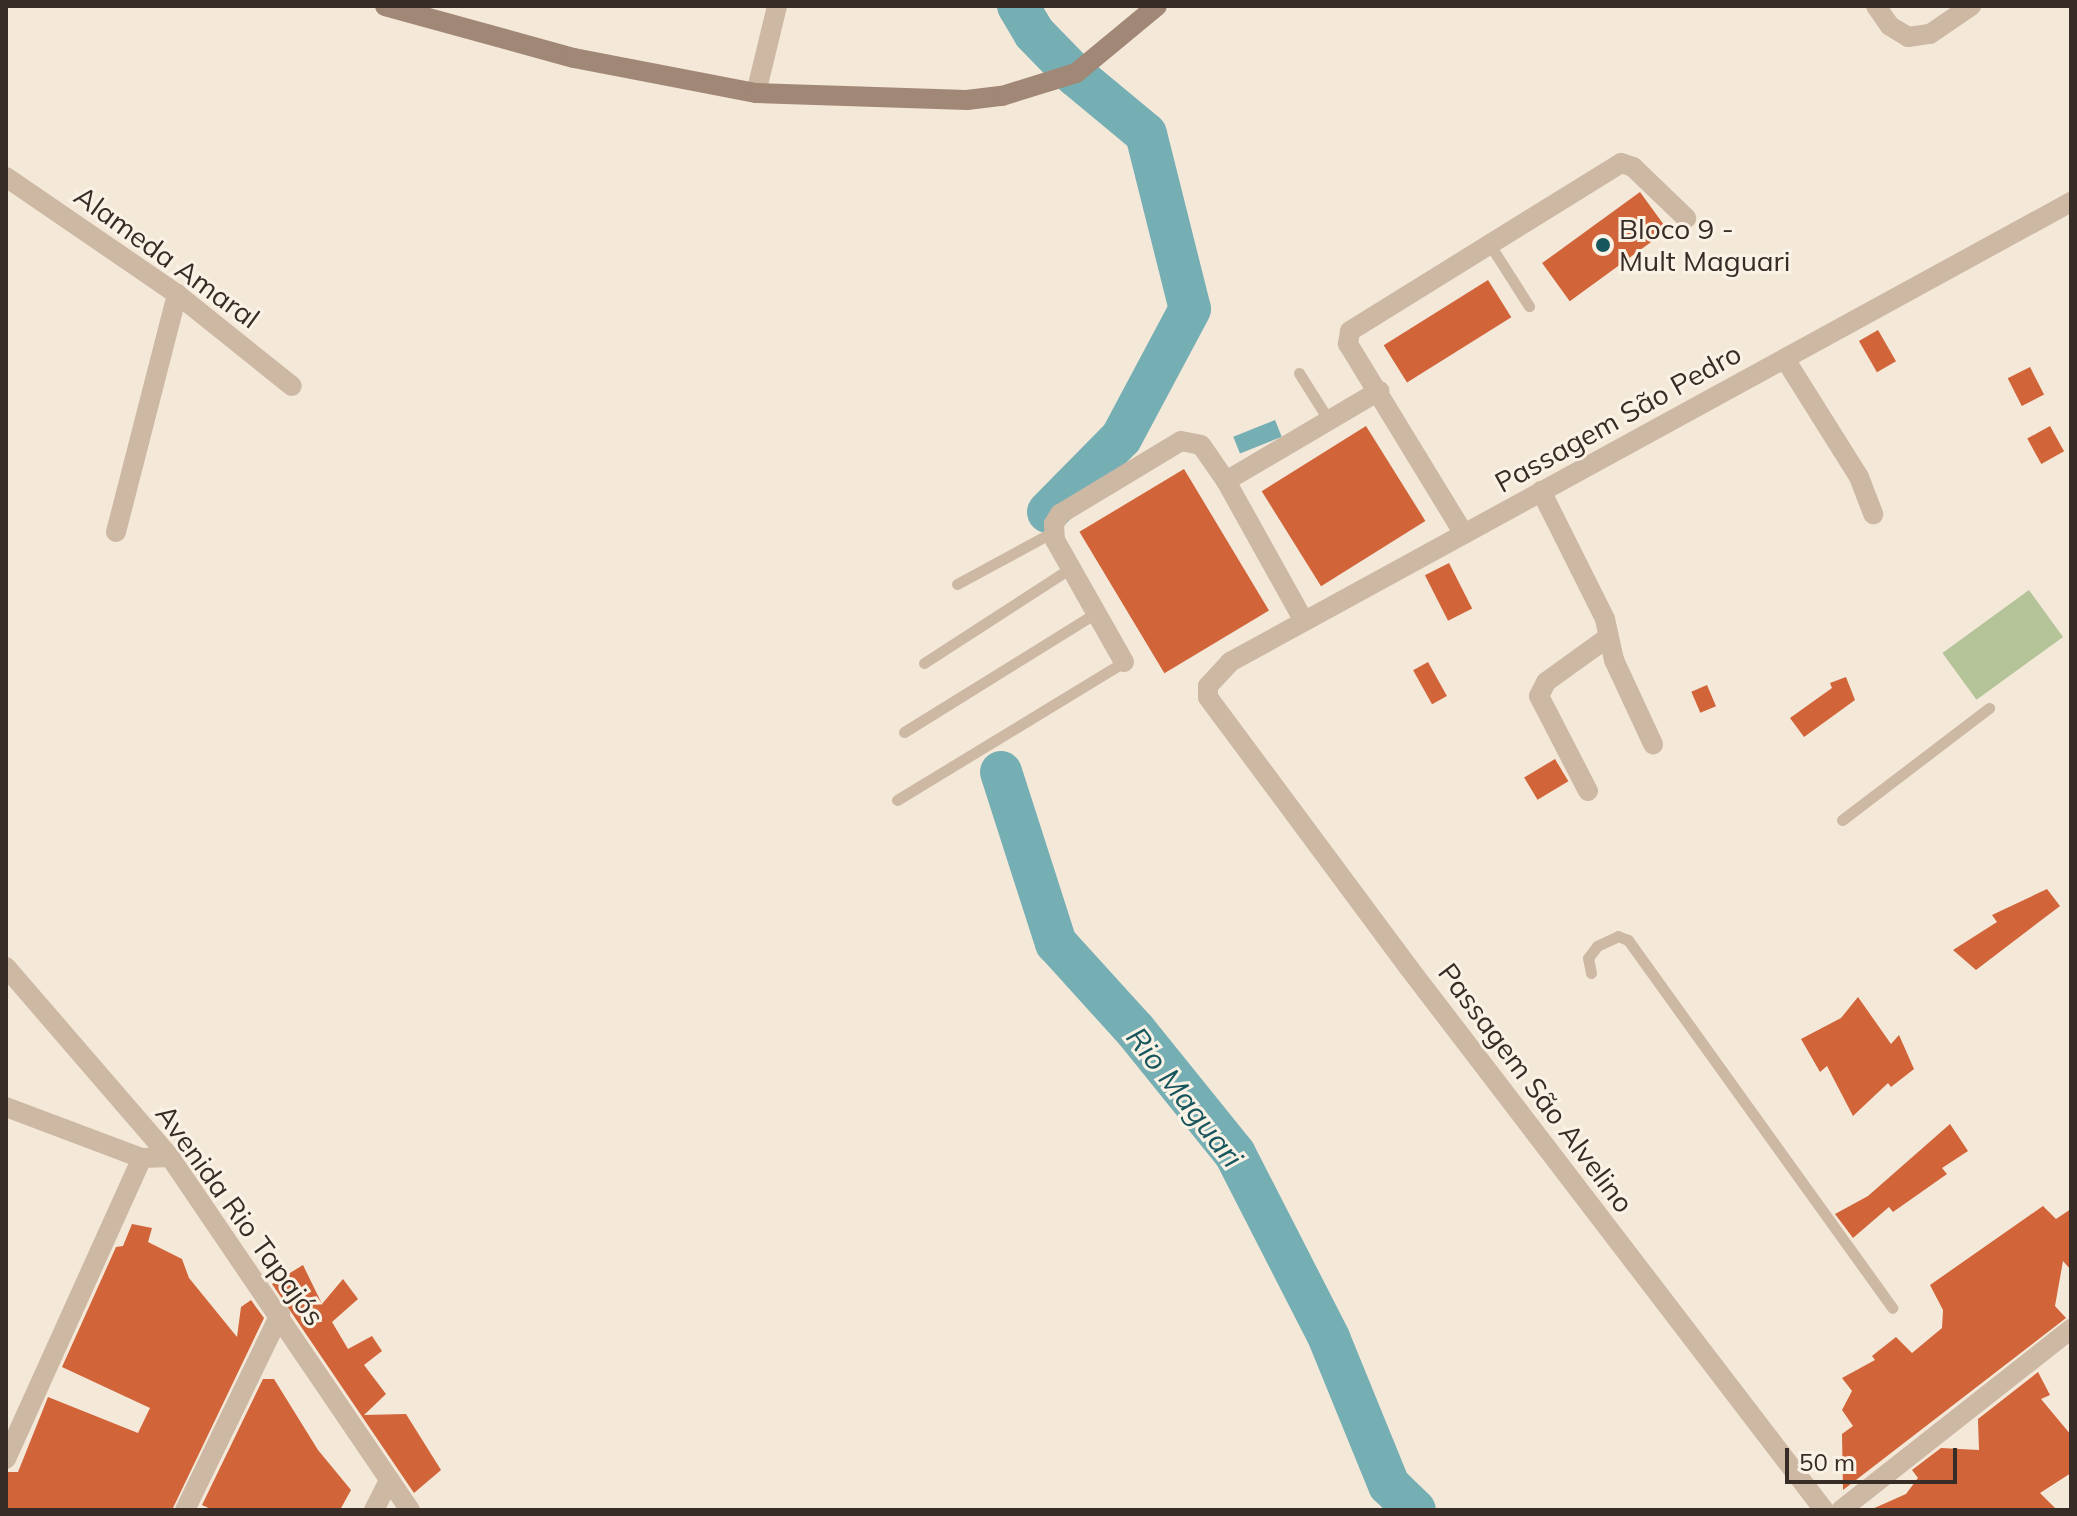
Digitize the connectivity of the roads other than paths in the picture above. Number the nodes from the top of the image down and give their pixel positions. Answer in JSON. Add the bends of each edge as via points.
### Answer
{"nodes":[{"id":1,"x":385,"y":6,"type":"edge"},
{"id":2,"x":777,"y":6,"type":"edge"},
{"id":3,"x":1157,"y":6,"type":"edge"},
{"id":4,"x":1876,"y":6,"type":"edge"},
{"id":5,"x":1971,"y":6,"type":"edge"},
{"id":6,"x":756,"y":93,"type":"junction"},
{"id":7,"x":6,"y":177,"type":"edge"},
{"id":8,"x":2071,"y":202,"type":"edge"},
{"id":9,"x":1686,"y":218,"type":"dead end"},
{"id":10,"x":1492,"y":248,"type":"junction"},
{"id":11,"x":177,"y":294,"type":"junction"},
{"id":12,"x":1529,"y":306,"type":"dead end"},
{"id":13,"x":1785,"y":359,"type":"junction"},
{"id":14,"x":1299,"y":373,"type":"dead end"},
{"id":15,"x":292,"y":386,"type":"dead end"},
{"id":16,"x":1379,"y":391,"type":"junction"},
{"id":17,"x":1328,"y":419,"type":"junction"},
{"id":18,"x":1226,"y":481,"type":"junction"},
{"id":19,"x":1541,"y":491,"type":"junction"},
{"id":20,"x":1873,"y":514,"type":"dead end"},
{"id":21,"x":116,"y":532,"type":"dead end"},
{"id":22,"x":1053,"y":532,"type":"junction"},
{"id":23,"x":1464,"y":534,"type":"junction"},
{"id":24,"x":1071,"y":568,"type":"junction"},
{"id":25,"x":957,"y":584,"type":"dead end"},
{"id":26,"x":1096,"y":613,"type":"junction"},
{"id":27,"x":1304,"y":621,"type":"junction"},
{"id":28,"x":1607,"y":638,"type":"junction"},
{"id":29,"x":1124,"y":662,"type":"joint"},
{"id":30,"x":924,"y":663,"type":"dead end"},
{"id":31,"x":1208,"y":697,"type":"joint"},
{"id":32,"x":1989,"y":708,"type":"dead end"},
{"id":33,"x":904,"y":732,"type":"dead end"},
{"id":34,"x":1653,"y":744,"type":"dead end"},
{"id":35,"x":1588,"y":791,"type":"dead end"},
{"id":36,"x":897,"y":800,"type":"dead end"},
{"id":37,"x":1842,"y":820,"type":"dead end"},
{"id":38,"x":6,"y":967,"type":"edge"},
{"id":39,"x":1591,"y":973,"type":"dead end"},
{"id":40,"x":6,"y":1107,"type":"edge"},
{"id":41,"x":170,"y":1157,"type":"junction"},
{"id":42,"x":142,"y":1158,"type":"junction"},
{"id":43,"x":1892,"y":1308,"type":"dead end"},
{"id":44,"x":280,"y":1314,"type":"junction"},
{"id":45,"x":2071,"y":1329,"type":"edge"},
{"id":46,"x":6,"y":1459,"type":"edge"},
{"id":47,"x":389,"y":1480,"type":"junction"},
{"id":48,"x":185,"y":1510,"type":"edge"},
{"id":49,"x":374,"y":1510,"type":"edge"},
{"id":50,"x":410,"y":1510,"type":"edge"},
{"id":51,"x":1824,"y":1510,"type":"edge"},
{"id":52,"x":1841,"y":1510,"type":"edge"}],
"edges":[{"from":1,"to":6,"type":"main road","via":[[574,58]]},
{"from":2,"to":6,"type":"street"},
{"from":3,"to":6,"type":"main road","via":[[1068,77],[967,100]]},
{"from":4,"to":5,"type":"street","via":[[1890,26],[1908,37],[1930,34]]},
{"from":7,"to":11,"type":"street","name":"Alameda Amaral"},
{"from":8,"to":13,"type":"street","name":"Passagem São Pedro"},
{"from":9,"to":10,"type":"street","via":[[1633,167],[1621,163]]},
{"from":10,"to":12,"type":"lane"},
{"from":10,"to":16,"type":"street","via":[[1353,327],[1348,344]]},
{"from":11,"to":15,"type":"street","name":"Alameda Amaral"},
{"from":11,"to":21,"type":"street"},
{"from":13,"to":19,"type":"street","name":"Passagem São Pedro"},
{"from":13,"to":20,"type":"street","via":[[1859,477]]},
{"from":14,"to":17,"type":"lane"},
{"from":16,"to":17,"type":"street"},
{"from":16,"to":23,"type":"street"},
{"from":17,"to":18,"type":"street"},
{"from":18,"to":22,"type":"street","via":[[1201,445],[1181,441],[1060,514]]},
{"from":18,"to":27,"type":"street"},
{"from":19,"to":23,"type":"street","name":"Passagem São Pedro"},
{"from":19,"to":28,"type":"street","via":[[1605,619]]},
{"from":22,"to":24,"type":"street"},
{"from":22,"to":25,"type":"lane"},
{"from":23,"to":27,"type":"street","name":"Passagem São Pedro"},
{"from":24,"to":26,"type":"street"},
{"from":24,"to":30,"type":"lane"},
{"from":26,"to":29,"type":"street"},
{"from":26,"to":33,"type":"lane"},
{"from":27,"to":31,"type":"street","name":"Passagem São Pedro","via":[[1214,674]]},
{"from":28,"to":34,"type":"street"},
{"from":28,"to":35,"type":"street","via":[[1546,682],[1539,696]]},
{"from":29,"to":36,"type":"lane"},
{"from":31,"to":51,"type":"street","name":"Passagem São Alvelino"},
{"from":32,"to":37,"type":"lane"},
{"from":38,"to":41,"type":"street","name":"Avenida Rio Tapajós"},
{"from":39,"to":43,"type":"lane","via":[[1588,958],[1597,946],[1613,937],[1628,940]]},
{"from":40,"to":42,"type":"street"},
{"from":41,"to":42,"type":"street"},
{"from":41,"to":44,"type":"street","name":"Avenida Rio Tapajós"},
{"from":42,"to":46,"type":"street"},
{"from":44,"to":47,"type":"street","name":"Avenida Rio Tapajós"},
{"from":44,"to":48,"type":"street"},
{"from":45,"to":52,"type":"street"},
{"from":47,"to":49,"type":"street"},
{"from":47,"to":50,"type":"street","name":"Avenida Rio Tapajós"}]}
